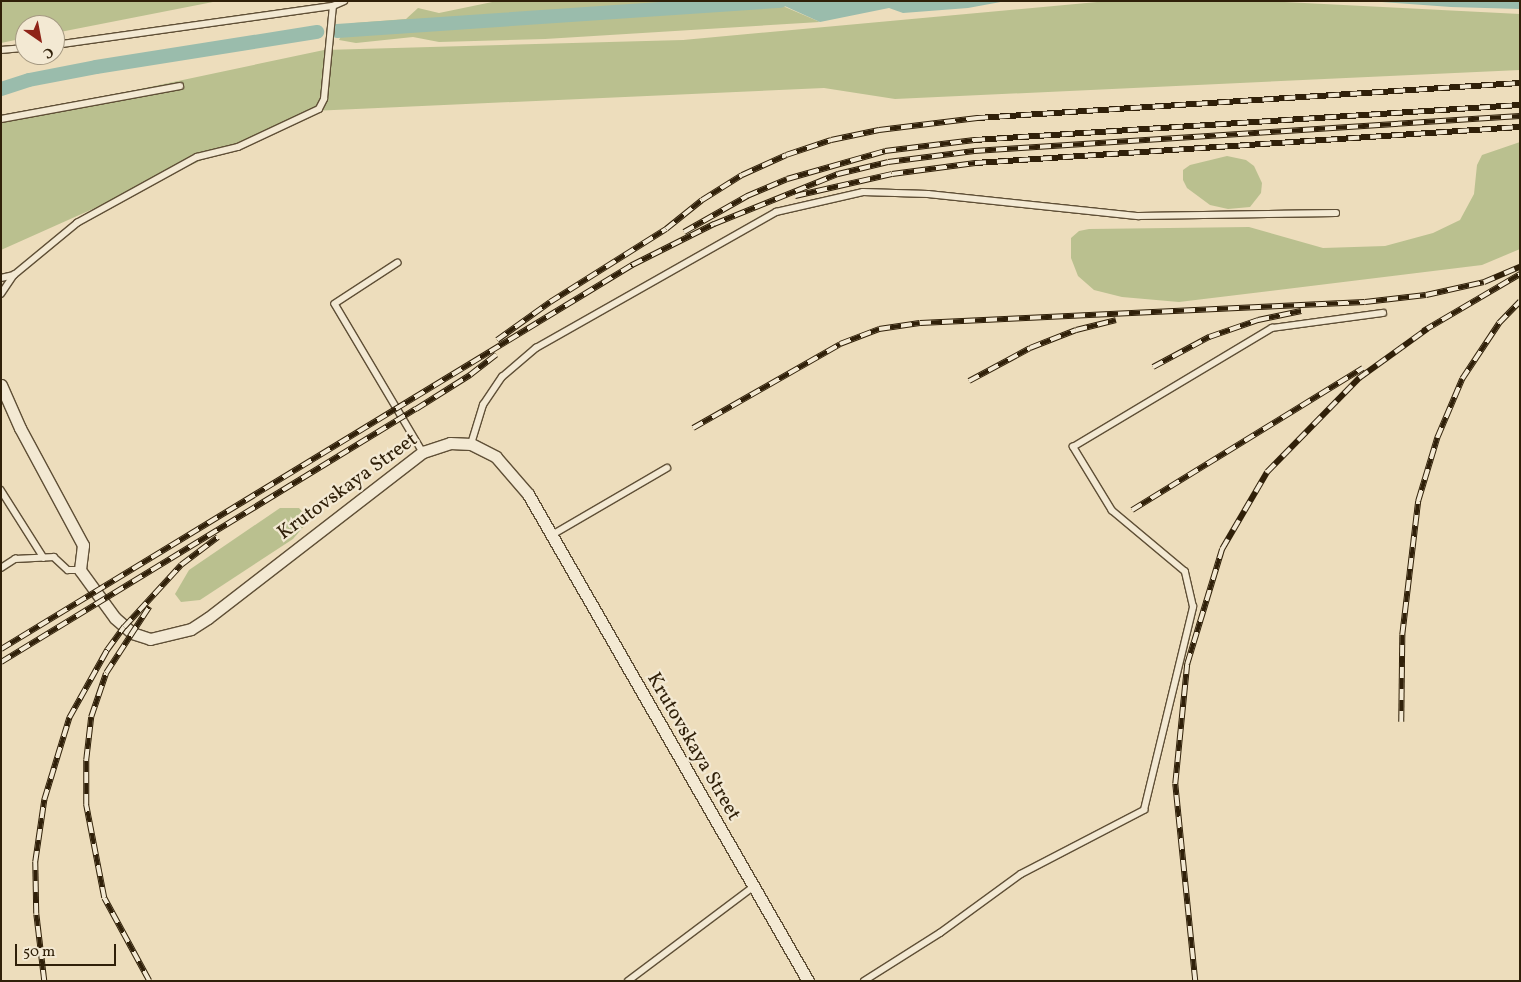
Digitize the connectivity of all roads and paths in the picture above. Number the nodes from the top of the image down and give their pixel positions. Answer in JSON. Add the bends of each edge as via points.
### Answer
{"nodes":[{"id":1,"x":344,"y":1,"type":"edge"},
{"id":2,"x":333,"y":6,"type":"junction"},
{"id":3,"x":65,"y":44,"type":"edge"},
{"id":4,"x":15,"y":49,"type":"edge"},
{"id":5,"x":1,"y":50,"type":"edge"},
{"id":6,"x":180,"y":86,"type":"dead end"},
{"id":7,"x":1,"y":119,"type":"edge"},
{"id":8,"x":1336,"y":213,"type":"dead end"},
{"id":9,"x":398,"y":263,"type":"dead end"},
{"id":10,"x":14,"y":275,"type":"junction"},
{"id":11,"x":1,"y":278,"type":"edge"},
{"id":12,"x":1,"y":294,"type":"edge"},
{"id":13,"x":1383,"y":313,"type":"dead end"},
{"id":14,"x":1,"y":384,"type":"edge"},
{"id":15,"x":471,"y":444,"type":"junction"},
{"id":16,"x":423,"y":452,"type":"junction"},
{"id":17,"x":667,"y":468,"type":"dead end"},
{"id":18,"x":1,"y":490,"type":"edge"},
{"id":19,"x":552,"y":535,"type":"junction"},
{"id":20,"x":44,"y":558,"type":"junction"},
{"id":21,"x":1,"y":568,"type":"edge"},
{"id":22,"x":80,"y":570,"type":"junction"},
{"id":23,"x":752,"y":888,"type":"junction"},
{"id":24,"x":628,"y":981,"type":"edge"},
{"id":25,"x":808,"y":981,"type":"edge"},
{"id":26,"x":864,"y":981,"type":"edge"}],
"edges":[{"from":1,"to":2,"type":"lane"},
{"from":2,"to":3,"type":"lane"},
{"from":2,"to":10,"type":"lane","via":[[324,99],[319,109],[238,147],[197,157],[77,223]]},
{"from":4,"to":5,"type":"lane"},
{"from":6,"to":7,"type":"lane"},
{"from":8,"to":15,"type":"lane","via":[[1139,216],[928,194],[863,192],[776,212],[536,348],[502,376],[483,405]]},
{"from":9,"to":16,"type":"lane","via":[[335,304]]},
{"from":10,"to":11,"type":"lane"},
{"from":10,"to":12,"type":"lane"},
{"from":13,"to":26,"type":"lane","via":[[1272,328],[1073,447],[1112,512],[1185,572],[1193,607],[1144,810],[1021,874],[940,933]]},
{"from":14,"to":22,"type":"street","via":[[20,428],[83,545]]},
{"from":15,"to":16,"type":"street","name":"Krutovskaya Street","via":[[442,444]]},
{"from":15,"to":19,"type":"street","name":"Krutovskaya Street","via":[[496,457],[512,472]]},
{"from":16,"to":22,"type":"street","name":"Krutovskaya Street","via":[[208,618],[191,629],[168,637],[150,638],[124,627]]},
{"from":17,"to":19,"type":"lane"},
{"from":18,"to":20,"type":"lane"},
{"from":19,"to":23,"type":"street","name":"Krutovskaya Street"},
{"from":20,"to":21,"type":"lane","via":[[15,559]]},
{"from":20,"to":22,"type":"lane","via":[[54,557],[68,570]]},
{"from":23,"to":24,"type":"lane"},
{"from":23,"to":25,"type":"street","name":"Krutovskaya Street"}]}
